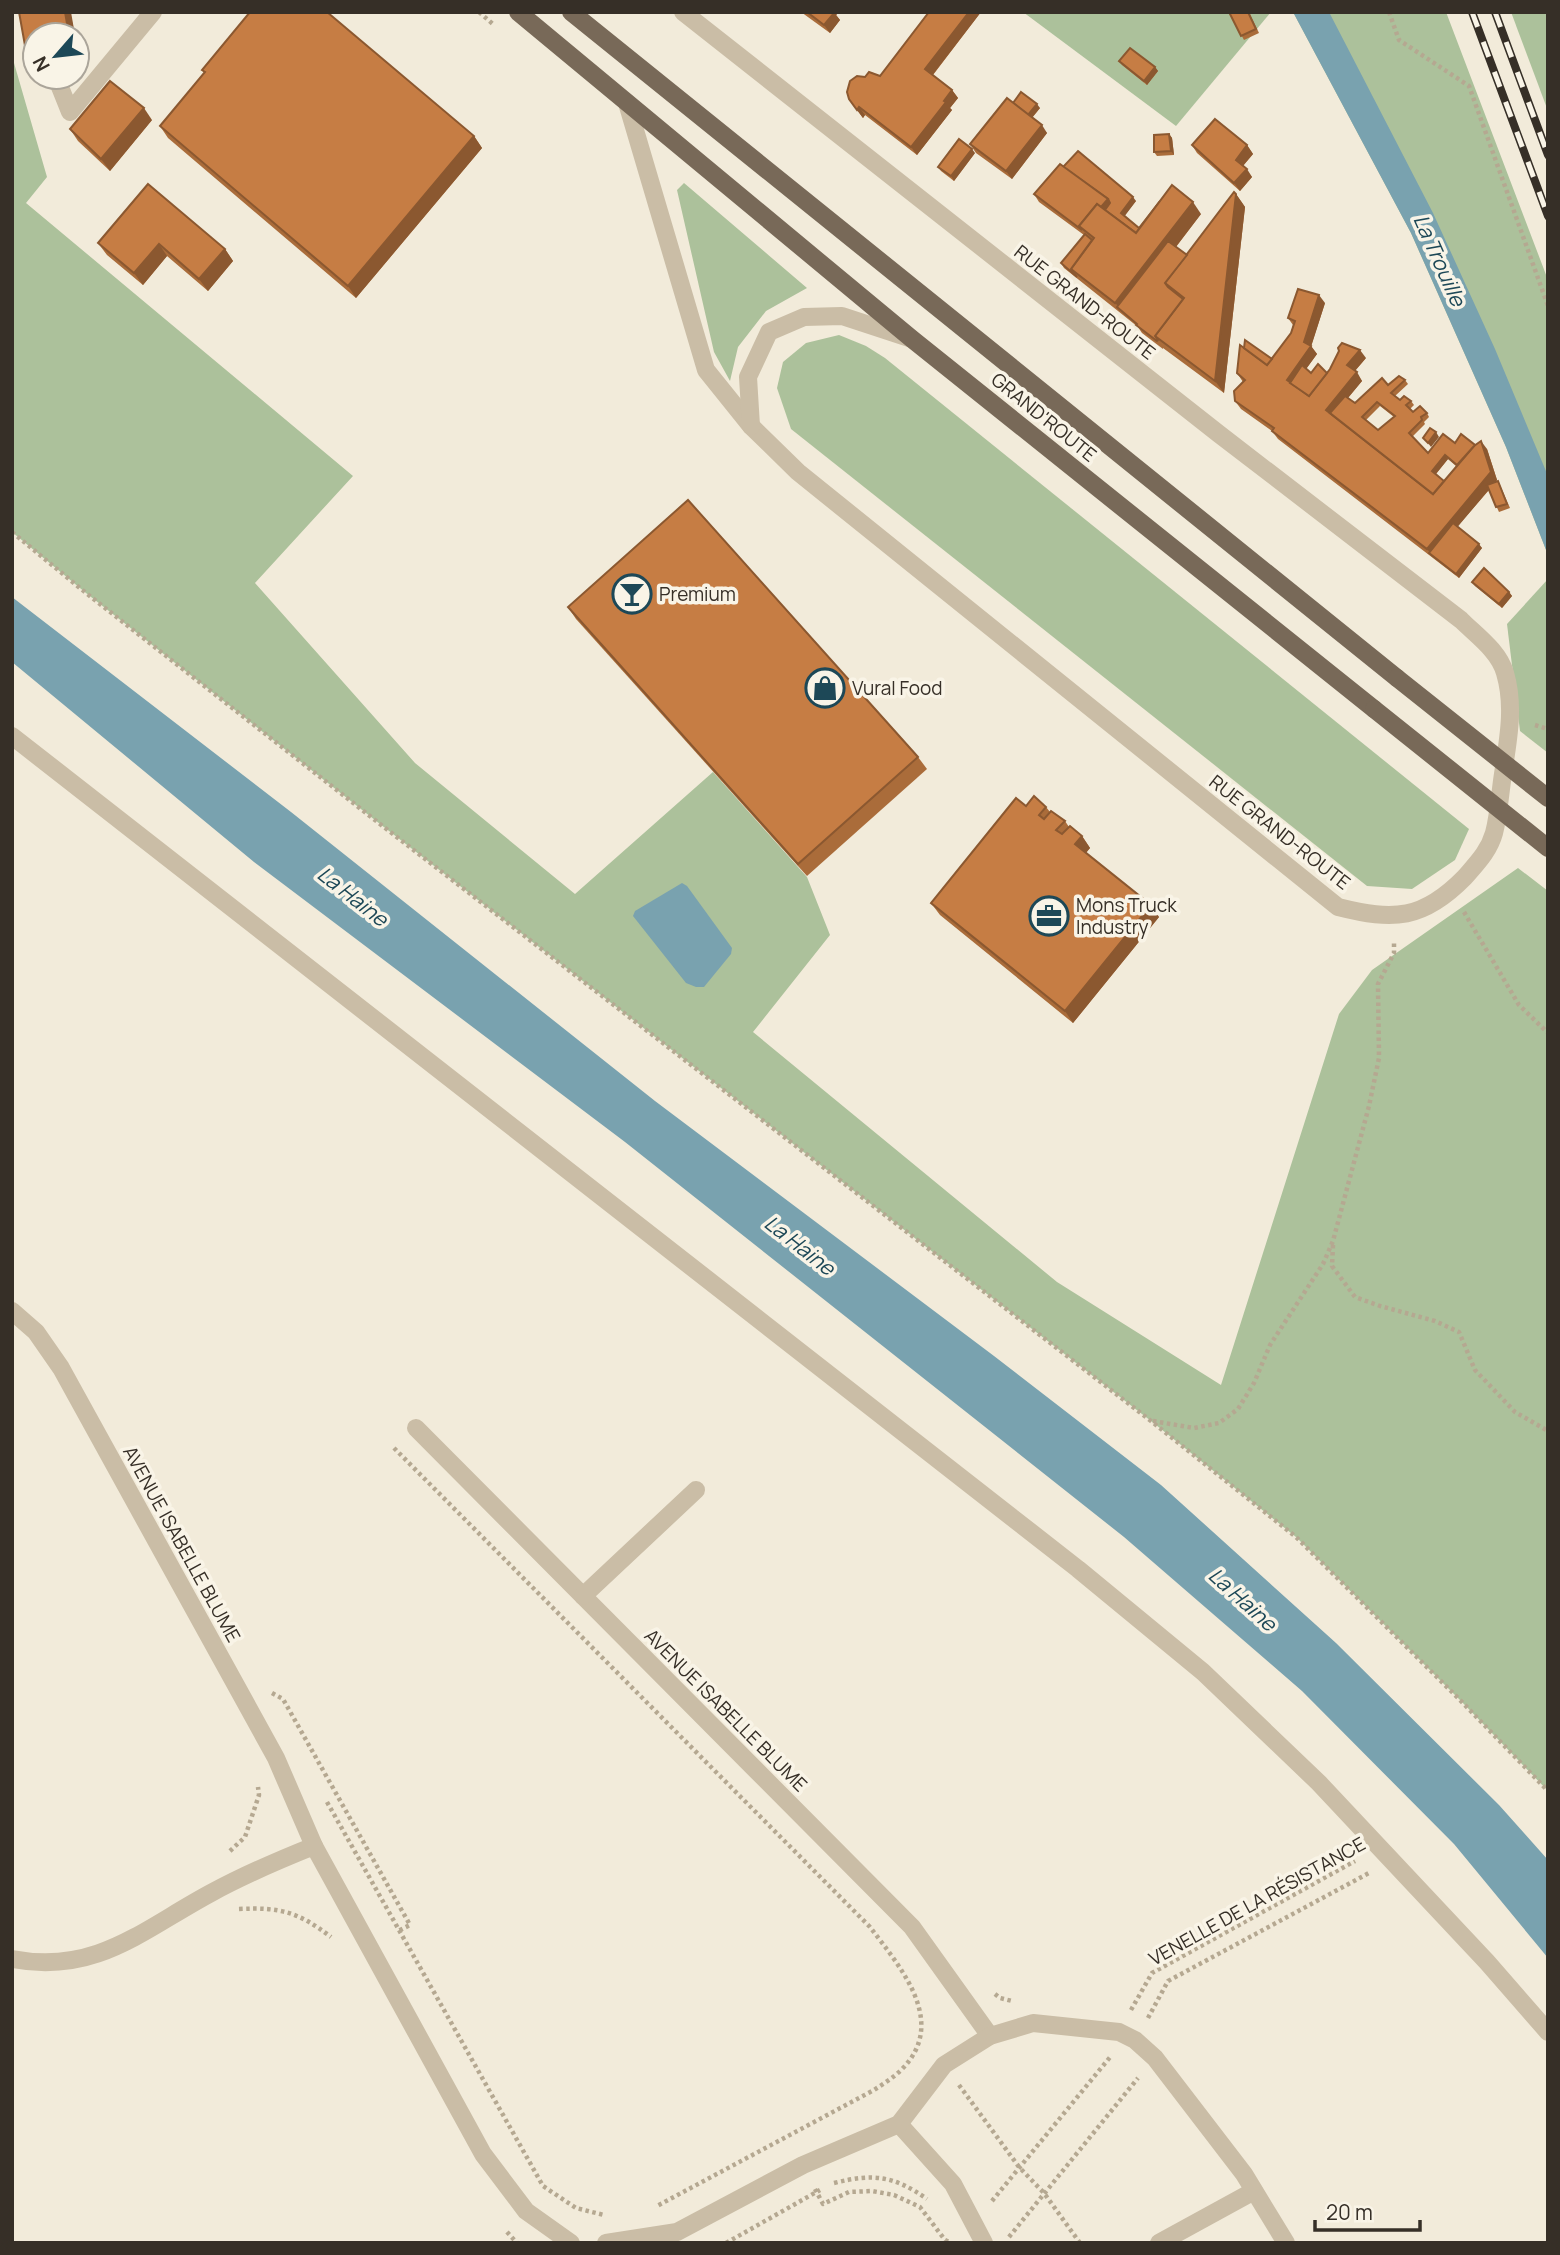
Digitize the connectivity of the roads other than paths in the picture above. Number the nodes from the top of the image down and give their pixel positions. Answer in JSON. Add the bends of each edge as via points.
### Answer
{"nodes":[{"id":1,"x":153,"y":12,"type":"edge"},
{"id":2,"x":518,"y":12,"type":"edge"},
{"id":3,"x":571,"y":12,"type":"edge"},
{"id":4,"x":682,"y":12,"type":"edge"},
{"id":5,"x":91,"y":86,"type":"edge"},
{"id":6,"x":61,"y":91,"type":"edge"},
{"id":7,"x":87,"y":91,"type":"edge"},
{"id":8,"x":626,"y":103,"type":"junction"},
{"id":9,"x":912,"y":339,"type":"junction"},
{"id":10,"x":751,"y":426,"type":"junction"},
{"id":11,"x":12,"y":736,"type":"edge"},
{"id":12,"x":1548,"y":799,"type":"edge"},
{"id":13,"x":1548,"y":848,"type":"edge"},
{"id":14,"x":12,"y":1311,"type":"edge"},
{"id":15,"x":416,"y":1428,"type":"dead end"},
{"id":16,"x":696,"y":1490,"type":"dead end"},
{"id":17,"x":583,"y":1596,"type":"junction"},
{"id":18,"x":314,"y":1846,"type":"junction"},
{"id":19,"x":12,"y":1959,"type":"edge"},
{"id":20,"x":1548,"y":2032,"type":"edge"},
{"id":21,"x":990,"y":2036,"type":"junction"},
{"id":22,"x":899,"y":2124,"type":"junction"},
{"id":23,"x":1254,"y":2191,"type":"junction"},
{"id":24,"x":571,"y":2243,"type":"edge"},
{"id":25,"x":606,"y":2243,"type":"edge"},
{"id":26,"x":984,"y":2243,"type":"edge"},
{"id":27,"x":1159,"y":2243,"type":"edge"},
{"id":28,"x":1286,"y":2243,"type":"edge"}],
"edges":[{"from":1,"to":5,"type":"street"},
{"from":2,"to":8,"type":"main road","name":"GRAND'ROUTE"},
{"from":3,"to":12,"type":"main road","name":"GRAND'ROUTE","bridge":true},
{"from":4,"to":10,"type":"street","name":"RUE GRAND-ROUTE","via":[[1488,645],[1505,670],[1511,720],[1494,834],[1483,857],[1451,891],[1425,908],[1395,916],[1338,906],[798,472]]},
{"from":6,"to":7,"type":"street","via":[[69,112]]},
{"from":8,"to":9,"type":"main road","name":"GRAND'ROUTE"},
{"from":8,"to":10,"type":"street","name":"RUE GRAND-ROUTE","via":[[706,370]]},
{"from":9,"to":10,"type":"street","via":[[842,316],[804,317],[769,332],[748,376]]},
{"from":9,"to":13,"type":"main road","name":"GRAND'ROUTE","bridge":true},
{"from":11,"to":20,"type":"street","via":[[1088,1577],[1203,1672],[1319,1783]]},
{"from":14,"to":18,"type":"street","name":"AVENUE ISABELLE BLUME","via":[[36,1332],[68,1380],[276,1758]]},
{"from":15,"to":17,"type":"street","name":"AVENUE ISABELLE BLUME"},
{"from":16,"to":17,"type":"street"},
{"from":17,"to":21,"type":"street","name":"AVENUE ISABELLE BLUME","via":[[912,1927]]},
{"from":18,"to":19,"type":"street","via":[[213,1892],[94,1956],[53,1963]]},
{"from":18,"to":24,"type":"street","name":"AVENUE ISABELLE BLUME","via":[[483,2154],[527,2211]]},
{"from":21,"to":22,"type":"street","via":[[944,2065]]},
{"from":21,"to":23,"type":"street","via":[[1033,2023],[1119,2032],[1135,2040],[1155,2058]]},
{"from":22,"to":25,"type":"street","via":[[803,2165],[677,2232]]},
{"from":22,"to":26,"type":"street","via":[[953,2184]]},
{"from":23,"to":27,"type":"street"},
{"from":23,"to":28,"type":"street"}]}
